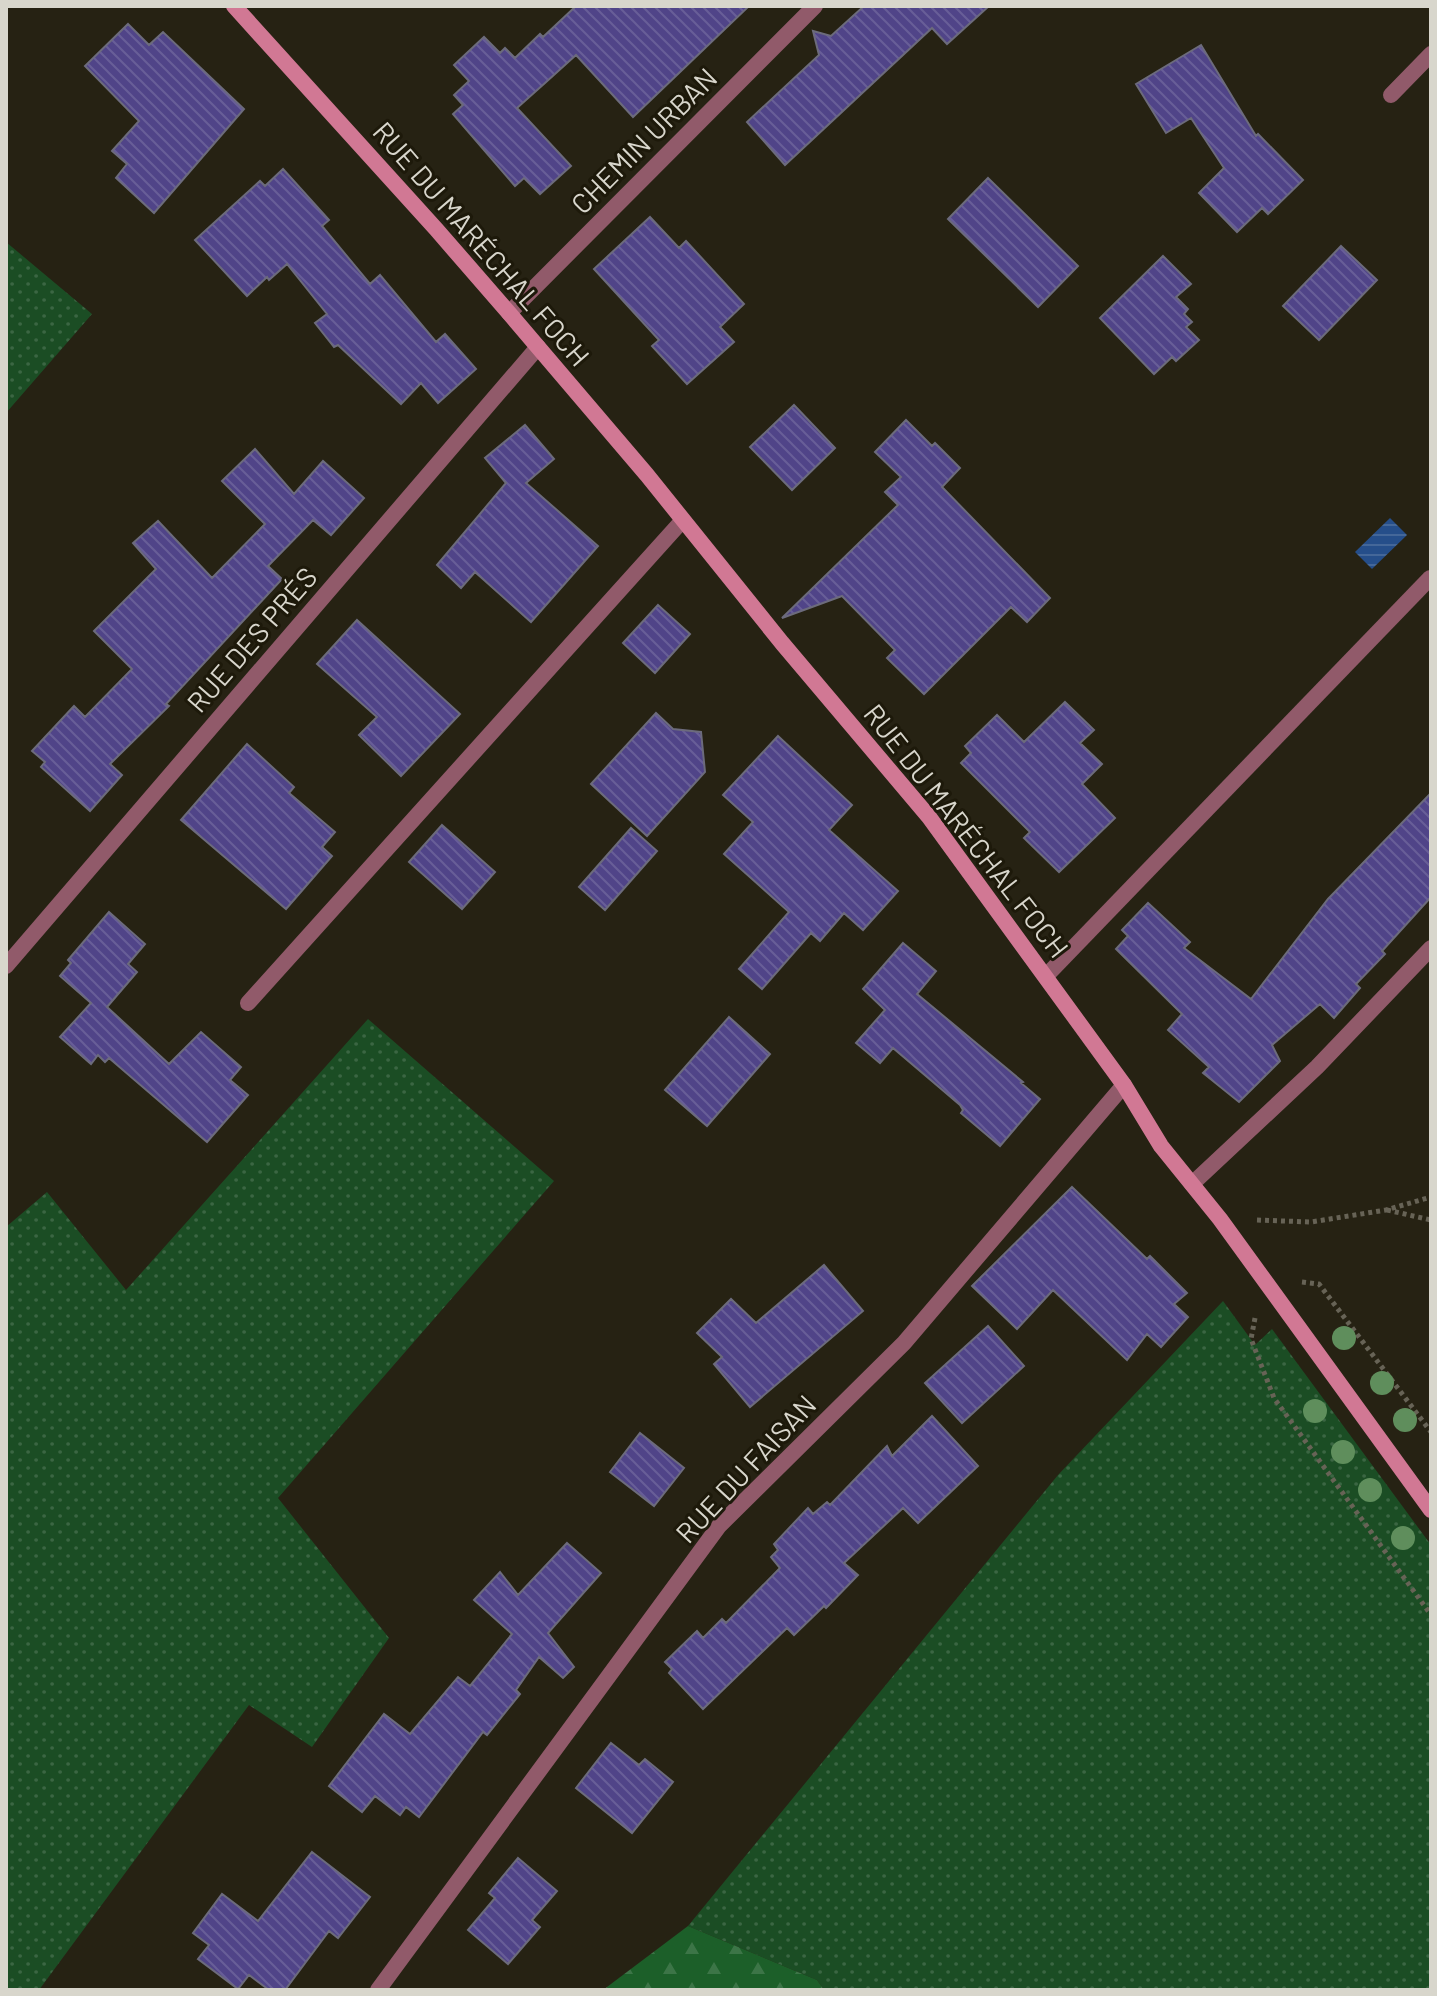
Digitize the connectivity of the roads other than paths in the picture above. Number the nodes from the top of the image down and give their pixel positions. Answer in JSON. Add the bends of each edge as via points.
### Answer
{"nodes":[{"id":1,"x":234,"y":6,"type":"edge"},
{"id":2,"x":815,"y":6,"type":"edge"},
{"id":3,"x":1431,"y":54,"type":"edge"},
{"id":4,"x":1391,"y":95,"type":"dead end"},
{"id":5,"x":509,"y":313,"type":"junction"},
{"id":6,"x":538,"y":347,"type":"junction"},
{"id":7,"x":682,"y":521,"type":"junction"},
{"id":8,"x":1430,"y":578,"type":"edge"},
{"id":9,"x":1431,"y":948,"type":"edge"},
{"id":10,"x":6,"y":966,"type":"edge"},
{"id":11,"x":1046,"y":976,"type":"junction"},
{"id":12,"x":248,"y":1003,"type":"dead end"},
{"id":13,"x":1124,"y":1085,"type":"junction"},
{"id":14,"x":1192,"y":1184,"type":"junction"},
{"id":15,"x":1431,"y":1510,"type":"edge"},
{"id":16,"x":378,"y":1990,"type":"edge"}],
"edges":[{"from":1,"to":5,"type":"main road","name":"RUE DU MARÉCHAL FOCH"},
{"from":2,"to":5,"type":"street","name":"CHEMIN URBAN"},
{"from":3,"to":4,"type":"street"},
{"from":5,"to":6,"type":"main road","name":"RUE DU MARÉCHAL FOCH"},
{"from":6,"to":7,"type":"main road","name":"RUE DU MARÉCHAL FOCH"},
{"from":6,"to":10,"type":"street","name":"RUE DES PRÉS"},
{"from":7,"to":11,"type":"main road","name":"RUE DU MARÉCHAL FOCH","via":[[929,817]]},
{"from":7,"to":12,"type":"street"},
{"from":8,"to":11,"type":"street"},
{"from":9,"to":14,"type":"street","via":[[1317,1067]]},
{"from":11,"to":13,"type":"main road","name":"RUE DU MARÉCHAL FOCH"},
{"from":13,"to":14,"type":"main road","name":"RUE DU MARÉCHAL FOCH","via":[[1161,1146]]},
{"from":13,"to":16,"type":"street","name":"RUE DU FAISAN","via":[[904,1343],[719,1526]]},
{"from":14,"to":15,"type":"main road","name":"RUE DU MARÉCHAL FOCH"}]}
